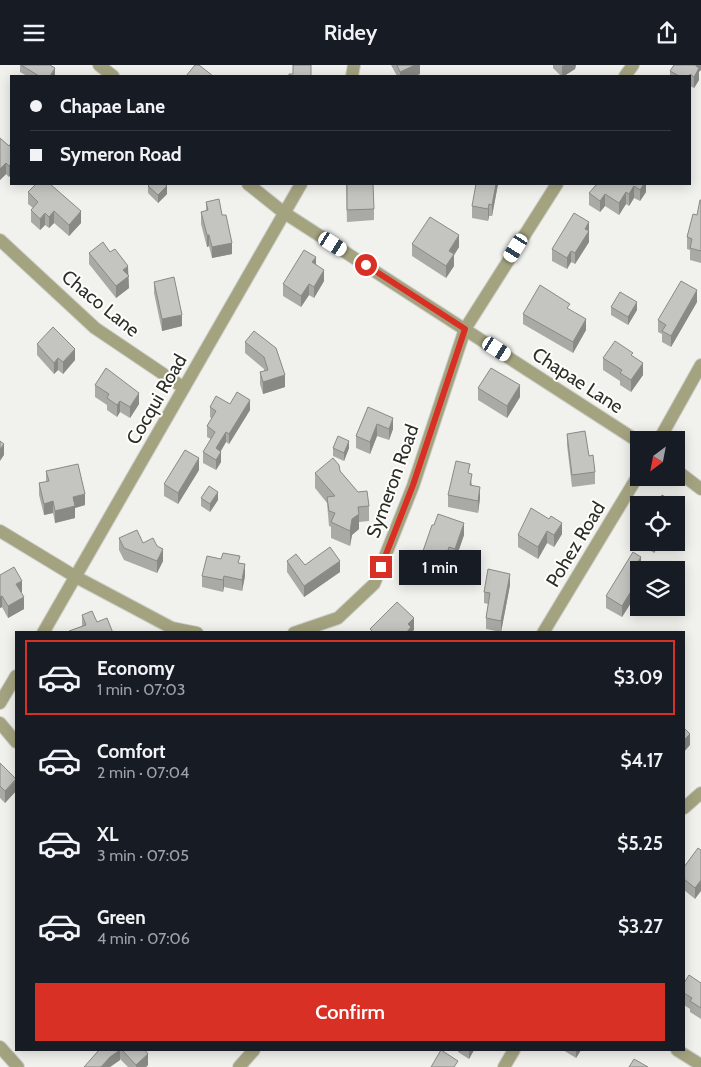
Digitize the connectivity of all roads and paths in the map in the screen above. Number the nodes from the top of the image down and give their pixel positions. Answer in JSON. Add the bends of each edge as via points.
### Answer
{"nodes":[{"id":1,"x":99,"y":65,"type":"edge"},
{"id":2,"x":112,"y":75,"type":"edge"},
{"id":3,"x":249,"y":185,"type":"edge"},
{"id":4,"x":301,"y":185,"type":"edge"},
{"id":5,"x":556,"y":185,"type":"edge"},
{"id":6,"x":283,"y":212,"type":"junction"},
{"id":7,"x":0,"y":241,"type":"edge"},
{"id":8,"x":465,"y":329,"type":"junction"},
{"id":9,"x":701,"y":365,"type":"edge"},
{"id":10,"x":184,"y":388,"type":"junction"},
{"id":11,"x":664,"y":431,"type":"edge"},
{"id":12,"x":630,"y":436,"type":"edge"},
{"id":13,"x":685,"y":477,"type":"edge"},
{"id":14,"x":632,"y":486,"type":"edge"},
{"id":15,"x":701,"y":489,"type":"edge"},
{"id":16,"x":0,"y":531,"type":"edge"},
{"id":17,"x":76,"y":577,"type":"junction"},
{"id":18,"x":44,"y":631,"type":"edge"},
{"id":19,"x":189,"y":631,"type":"edge"},
{"id":20,"x":300,"y":631,"type":"edge"},
{"id":21,"x":544,"y":631,"type":"edge"},
{"id":22,"x":15,"y":678,"type":"edge"},
{"id":23,"x":0,"y":703,"type":"edge"},
{"id":24,"x":0,"y":723,"type":"edge"},
{"id":25,"x":15,"y":741,"type":"edge"},
{"id":26,"x":701,"y":793,"type":"edge"},
{"id":27,"x":685,"y":807,"type":"edge"},
{"id":28,"x":0,"y":1047,"type":"edge"},
{"id":29,"x":253,"y":1051,"type":"edge"},
{"id":30,"x":513,"y":1051,"type":"edge"},
{"id":31,"x":679,"y":1051,"type":"edge"},
{"id":32,"x":701,"y":1065,"type":"edge"},
{"id":33,"x":18,"y":1067,"type":"edge"},
{"id":34,"x":239,"y":1067,"type":"edge"},
{"id":35,"x":504,"y":1067,"type":"edge"}],
"edges":[{"from":1,"to":2,"type":"street"},
{"from":3,"to":6,"type":"street","name":"Chapae Lane"},
{"from":4,"to":6,"type":"street","name":"Cocqui Road"},
{"from":5,"to":8,"type":"street","name":"Symeron Road"},
{"from":6,"to":8,"type":"street","name":"Chapae Lane"},
{"from":6,"to":10,"type":"street","name":"Cocqui Road"},
{"from":7,"to":10,"type":"street","name":"Chaco Lane","via":[[95,328]]},
{"from":8,"to":12,"type":"street","name":"Chapae Lane"},
{"from":8,"to":20,"type":"street","name":"Symeron Road","via":[[413,485],[374,584],[338,618]]},
{"from":9,"to":11,"type":"street"},
{"from":10,"to":17,"type":"street","name":"Cocqui Road"},
{"from":13,"to":15,"type":"street"},
{"from":14,"to":21,"type":"street","name":"Pohez Road"},
{"from":16,"to":17,"type":"street"},
{"from":17,"to":18,"type":"street","name":"Cocqui Road"},
{"from":17,"to":19,"type":"street","via":[[172,627]]},
{"from":22,"to":23,"type":"street"},
{"from":24,"to":25,"type":"street"},
{"from":26,"to":27,"type":"street"},
{"from":28,"to":33,"type":"street"},
{"from":29,"to":34,"type":"street"},
{"from":30,"to":35,"type":"street"},
{"from":31,"to":32,"type":"street"}]}
